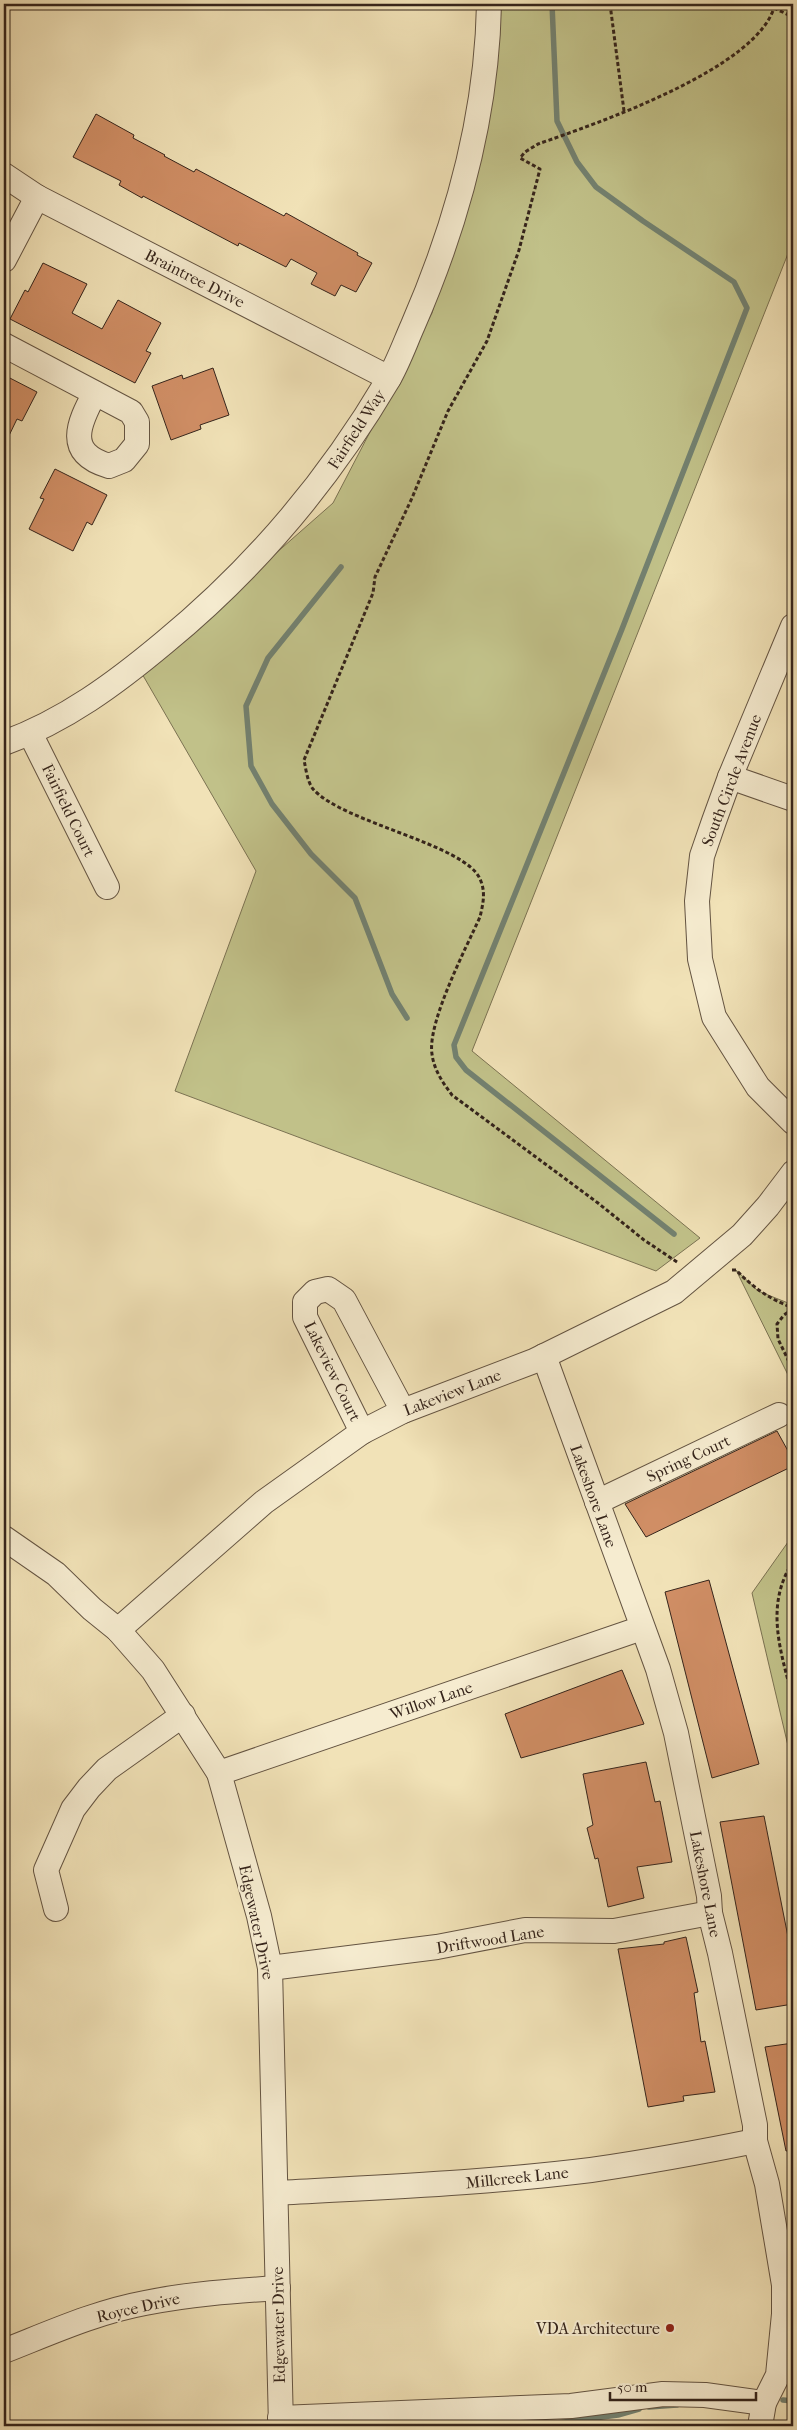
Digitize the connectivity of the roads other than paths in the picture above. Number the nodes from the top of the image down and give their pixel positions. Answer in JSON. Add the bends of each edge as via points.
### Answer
{"nodes":[{"id":1,"x":489,"y":4,"type":"edge"},
{"id":2,"x":4,"y":176,"type":"edge"},
{"id":3,"x":37,"y":197,"type":"junction"},
{"id":4,"x":4,"y":260,"type":"edge"},
{"id":5,"x":4,"y":345,"type":"edge"},
{"id":6,"x":389,"y":378,"type":"junction"},
{"id":7,"x":94,"y":392,"type":"dead end"},
{"id":8,"x":793,"y":626,"type":"edge"},
{"id":9,"x":30,"y":733,"type":"junction"},
{"id":10,"x":4,"y":742,"type":"edge"},
{"id":11,"x":730,"y":777,"type":"junction"},
{"id":12,"x":793,"y":799,"type":"edge"},
{"id":13,"x":107,"y":887,"type":"dead end"},
{"id":14,"x":793,"y":1122,"type":"edge"},
{"id":15,"x":793,"y":1173,"type":"edge"},
{"id":16,"x":544,"y":1356,"type":"junction"},
{"id":17,"x":402,"y":1411,"type":"junction"},
{"id":18,"x":779,"y":1415,"type":"dead end"},
{"id":19,"x":362,"y":1432,"type":"junction"},
{"id":20,"x":597,"y":1502,"type":"junction"},
{"id":21,"x":4,"y":1538,"type":"edge"},
{"id":22,"x":642,"y":1628,"type":"junction"},
{"id":23,"x":118,"y":1630,"type":"junction"},
{"id":24,"x":183,"y":1715,"type":"junction"},
{"id":25,"x":219,"y":1773,"type":"junction"},
{"id":26,"x":56,"y":1909,"type":"dead end"},
{"id":27,"x":710,"y":1913,"type":"junction"},
{"id":28,"x":270,"y":1968,"type":"junction"},
{"id":29,"x":756,"y":2141,"type":"junction"},
{"id":30,"x":276,"y":2193,"type":"junction"},
{"id":31,"x":278,"y":2288,"type":"junction"},
{"id":32,"x":4,"y":2351,"type":"edge"},
{"id":33,"x":764,"y":2402,"type":"junction"},
{"id":34,"x":274,"y":2423,"type":"edge"},
{"id":35,"x":760,"y":2426,"type":"edge"}],
"edges":[{"from":1,"to":6,"type":"street","name":"Fairfield Way","via":[[475,128],[453,218],[427,292]]},
{"from":2,"to":3,"type":"street","name":"Braintree Drive"},
{"from":3,"to":4,"type":"street"},
{"from":3,"to":6,"type":"street","name":"Braintree Drive"},
{"from":5,"to":7,"type":"street"},
{"from":6,"to":9,"type":"street","name":"Fairfield Way","via":[[322,480],[234,581],[137,666],[85,704]]},
{"from":8,"to":11,"type":"street","name":"South Circle Avenue"},
{"from":9,"to":10,"type":"street","name":"Fairfield Way"},
{"from":9,"to":13,"type":"street","name":"Fairfield Court"},
{"from":11,"to":12,"type":"street"},
{"from":11,"to":14,"type":"street","name":"South Circle Avenue","via":[[702,856],[697,901],[700,959],[714,1017],[758,1086]]},
{"from":15,"to":16,"type":"street","name":"Lakeview Lane","via":[[742,1235],[674,1292]]},
{"from":16,"to":17,"type":"street","name":"Lakeview Lane"},
{"from":16,"to":20,"type":"street","name":"Lakeshore Lane"},
{"from":17,"to":19,"type":"street","name":"Lakeview Lane"},
{"from":17,"to":19,"type":"street","name":"Lakeview Court","via":[[344,1300],[328,1289],[316,1292],[305,1302],[305,1317]]},
{"from":18,"to":20,"type":"street","name":"Spring Court"},
{"from":19,"to":23,"type":"street","name":"Lakeview Lane","via":[[264,1502]]},
{"from":20,"to":22,"type":"street","name":"Lakeshore Lane"},
{"from":21,"to":23,"type":"street","name":"Edgewater Drive","via":[[56,1574]]},
{"from":22,"to":25,"type":"street","name":"Willow Lane"},
{"from":22,"to":27,"type":"street","name":"Lakeshore Lane","via":[[658,1669],[676,1733]]},
{"from":23,"to":24,"type":"street","name":"Edgewater Drive","via":[[153,1670]]},
{"from":24,"to":25,"type":"street","name":"Edgewater Drive"},
{"from":24,"to":26,"type":"street","via":[[108,1770],[88,1788],[73,1809],[46,1870]]},
{"from":25,"to":28,"type":"street","name":"Edgewater Drive","via":[[259,1916]]},
{"from":27,"to":28,"type":"street","name":"Driftwood Lane","via":[[614,1931],[525,1930],[437,1947]]},
{"from":27,"to":29,"type":"street","name":"Lakeshore Lane"},
{"from":28,"to":30,"type":"street","name":"Edgewater Drive"},
{"from":29,"to":30,"type":"street","name":"Millcreek Lane","via":[[589,2170],[475,2182]]},
{"from":29,"to":33,"type":"street","name":"Lakeshore Lane","via":[[767,2184],[784,2285],[778,2375]]},
{"from":30,"to":31,"type":"street","name":"Edgewater Drive"},
{"from":31,"to":32,"type":"street","name":"Royce Drive","via":[[192,2294],[143,2303],[84,2319]]},
{"from":31,"to":34,"type":"street","name":"Edgewater Drive"},
{"from":33,"to":34,"type":"street","via":[[663,2394],[571,2406]]},
{"from":33,"to":35,"type":"street","name":"Lakeshore Lane"}]}
